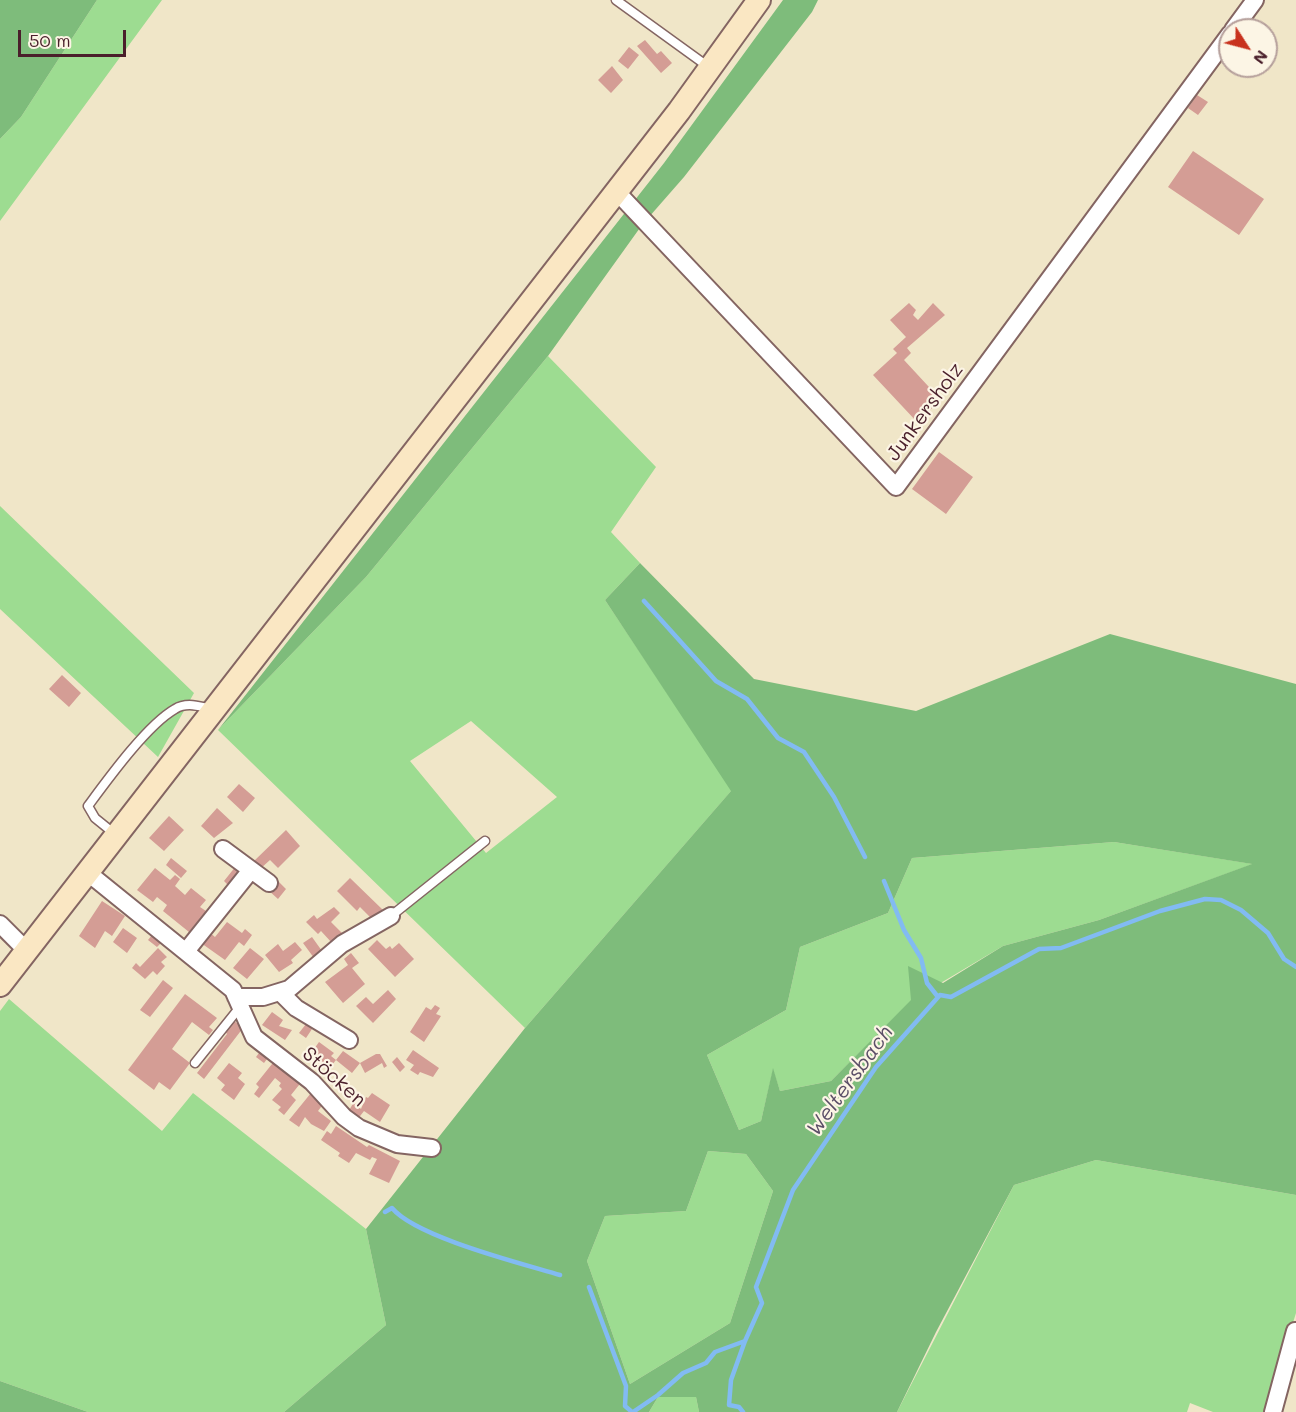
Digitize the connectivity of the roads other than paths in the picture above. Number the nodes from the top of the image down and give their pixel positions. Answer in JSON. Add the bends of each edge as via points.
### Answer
{"nodes":[{"id":1,"x":616,"y":0,"type":"edge"},
{"id":2,"x":759,"y":0,"type":"edge"},
{"id":3,"x":1255,"y":0,"type":"edge"},
{"id":4,"x":1242,"y":18,"type":"edge"},
{"id":5,"x":1218,"y":50,"type":"edge"},
{"id":6,"x":710,"y":68,"type":"junction"},
{"id":7,"x":616,"y":191,"type":"junction"},
{"id":8,"x":215,"y":709,"type":"junction"},
{"id":9,"x":116,"y":835,"type":"junction"},
{"id":10,"x":485,"y":841,"type":"dead end"},
{"id":11,"x":223,"y":849,"type":"dead end"},
{"id":12,"x":251,"y":870,"type":"junction"},
{"id":13,"x":87,"y":872,"type":"junction"},
{"id":14,"x":269,"y":884,"type":"dead end"},
{"id":15,"x":391,"y":916,"type":"joint"},
{"id":16,"x":0,"y":924,"type":"edge"},
{"id":17,"x":26,"y":950,"type":"junction"},
{"id":18,"x":187,"y":950,"type":"junction"},
{"id":19,"x":0,"y":985,"type":"edge"},
{"id":20,"x":281,"y":993,"type":"junction"},
{"id":21,"x":238,"y":1002,"type":"junction"},
{"id":22,"x":349,"y":1040,"type":"dead end"},
{"id":23,"x":195,"y":1063,"type":"dead end"},
{"id":24,"x":432,"y":1148,"type":"dead end"},
{"id":25,"x":1295,"y":1331,"type":"edge"},
{"id":26,"x":1273,"y":1412,"type":"edge"}],
"edges":[{"from":1,"to":6,"type":"lane"},
{"from":2,"to":6,"type":"main road"},
{"from":3,"to":4,"type":"street","name":"Junkersholz"},
{"from":5,"to":7,"type":"street","name":"Junkersholz","via":[[896,487]]},
{"from":6,"to":7,"type":"main road"},
{"from":7,"to":8,"type":"main road"},
{"from":8,"to":9,"type":"main road"},
{"from":8,"to":9,"type":"lane","via":[[191,705],[175,708],[116,769],[88,806],[95,818]]},
{"from":9,"to":13,"type":"main road"},
{"from":10,"to":15,"type":"lane"},
{"from":11,"to":12,"type":"street"},
{"from":12,"to":14,"type":"street"},
{"from":12,"to":18,"type":"street"},
{"from":13,"to":17,"type":"main road"},
{"from":13,"to":18,"type":"street","name":"Stöcken"},
{"from":15,"to":20,"type":"street","via":[[342,944]]},
{"from":16,"to":17,"type":"street"},
{"from":17,"to":19,"type":"main road"},
{"from":18,"to":21,"type":"street","name":"Stöcken","via":[[233,990]]},
{"from":20,"to":21,"type":"street"},
{"from":20,"to":22,"type":"street","name":"Stöcken","via":[[296,1008]]},
{"from":21,"to":23,"type":"lane"},
{"from":21,"to":24,"type":"street","name":"Stöcken","via":[[254,1037],[312,1082],[344,1117],[397,1144]]},
{"from":25,"to":26,"type":"street"}]}
